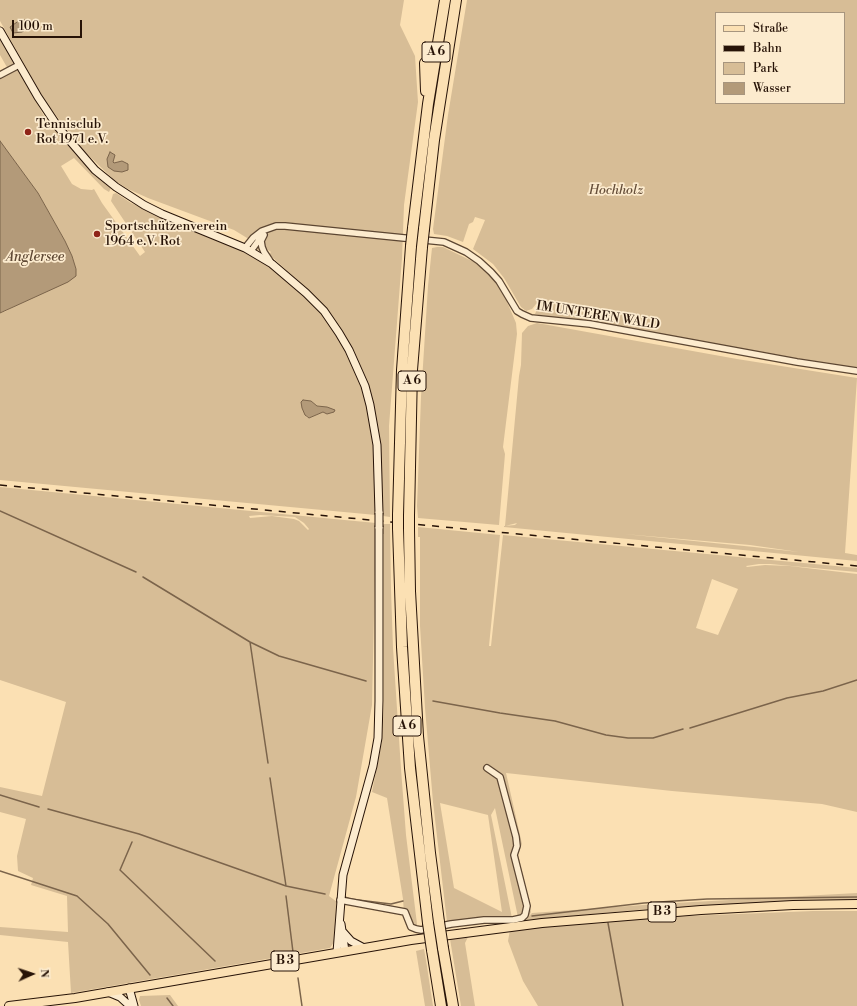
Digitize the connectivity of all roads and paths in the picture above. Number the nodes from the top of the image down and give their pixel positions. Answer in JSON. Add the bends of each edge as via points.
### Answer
{"nodes":[{"id":1,"x":445,"y":0,"type":"edge"},
{"id":2,"x":456,"y":0,"type":"edge"},
{"id":3,"x":0,"y":31,"type":"edge"},
{"id":4,"x":424,"y":63,"type":"dead end"},
{"id":5,"x":19,"y":65,"type":"junction"},
{"id":6,"x":0,"y":75,"type":"edge"},
{"id":7,"x":428,"y":104,"type":"junction"},
{"id":8,"x":270,"y":229,"type":"junction"},
{"id":9,"x":264,"y":234,"type":"junction"},
{"id":10,"x":248,"y":249,"type":"junction"},
{"id":11,"x":272,"y":264,"type":"junction"},
{"id":12,"x":857,"y":371,"type":"edge"},
{"id":13,"x":487,"y":768,"type":"dead end"},
{"id":14,"x":340,"y":900,"type":"junction"},
{"id":15,"x":857,"y":904,"type":"edge"},
{"id":16,"x":339,"y":910,"type":"junction"},
{"id":17,"x":343,"y":932,"type":"junction"},
{"id":18,"x":364,"y":948,"type":"junction"},
{"id":19,"x":341,"y":951,"type":"junction"},
{"id":20,"x":129,"y":988,"type":"junction"},
{"id":21,"x":108,"y":992,"type":"junction"},
{"id":22,"x":9,"y":1006,"type":"edge"},
{"id":23,"x":130,"y":1006,"type":"edge"},
{"id":24,"x":134,"y":1006,"type":"edge"},
{"id":25,"x":441,"y":1006,"type":"edge"},
{"id":26,"x":452,"y":1006,"type":"edge"}],
"edges":[{"from":1,"to":7,"type":"highway","number":"A 6"},
{"from":2,"to":26,"type":"highway","number":"A 6","bridge":true,"via":[[434,140],[422,247],[412,370],[409,516],[410,599],[418,736],[430,854]]},
{"from":3,"to":5,"type":"main road"},
{"from":4,"to":7,"type":"highway"},
{"from":5,"to":6,"type":"street"},
{"from":5,"to":10,"type":"main road","via":[[58,127],[95,170],[116,187],[162,214]]},
{"from":7,"to":25,"type":"highway","number":"A 6","bridge":true,"via":[[411,246],[402,378],[398,528],[400,618],[408,745],[428,923]]},
{"from":8,"to":9,"type":"street"},
{"from":8,"to":10,"type":"street","name":"IM UNTEREN WALD","via":[[253,238]]},
{"from":8,"to":12,"type":"street","name":"IM UNTEREN WALD","via":[[284,226],[444,242],[479,261],[499,281],[517,311],[531,318],[590,324]]},
{"from":9,"to":10,"type":"street"},
{"from":9,"to":11,"type":"street","via":[[262,247]]},
{"from":10,"to":11,"type":"main road"},
{"from":11,"to":14,"type":"main road","bridge":true,"via":[[324,311],[339,333],[358,368],[375,425],[380,527],[378,738],[373,766],[342,875]]},
{"from":13,"to":14,"type":"street","via":[[500,777],[516,837],[514,855],[527,902],[527,910],[522,918],[484,920],[421,930],[411,927],[405,912]]},
{"from":14,"to":16,"type":"main road"},
{"from":15,"to":18,"type":"main road","number":"B 3","via":[[793,905],[616,916],[482,930]]},
{"from":16,"to":17,"type":"main road"},
{"from":16,"to":19,"type":"main road"},
{"from":17,"to":18,"type":"main road","via":[[351,941]]},
{"from":17,"to":19,"type":"main road"},
{"from":18,"to":19,"type":"main road","number":"B 3"},
{"from":19,"to":20,"type":"main road","number":"B 3"},
{"from":20,"to":21,"type":"main road","number":"B 3"},
{"from":20,"to":24,"type":"main road"},
{"from":21,"to":22,"type":"main road","number":"B 3"},
{"from":21,"to":23,"type":"main road","via":[[120,997]]}]}
